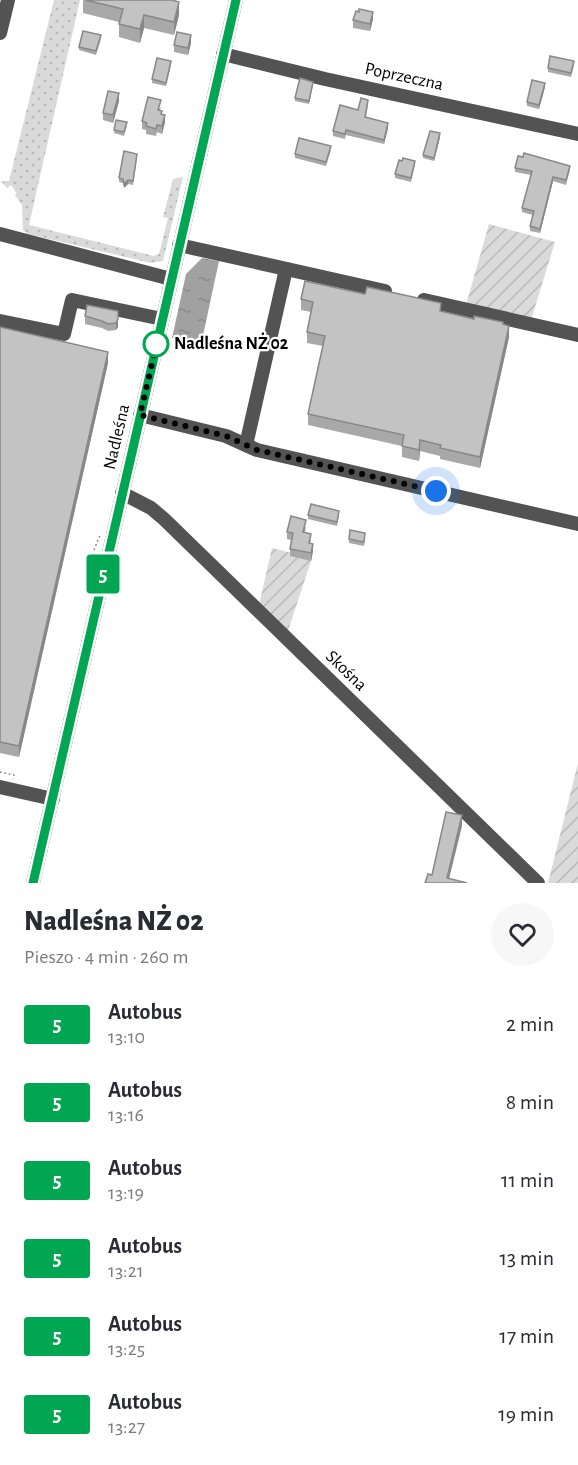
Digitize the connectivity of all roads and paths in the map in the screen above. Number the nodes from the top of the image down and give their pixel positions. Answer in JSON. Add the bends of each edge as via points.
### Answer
{"nodes":[{"id":1,"x":236,"y":0,"type":"edge"},
{"id":2,"x":5,"y":4,"type":"edge"},
{"id":3,"x":0,"y":33,"type":"edge"},
{"id":4,"x":223,"y":54,"type":"junction"},
{"id":5,"x":578,"y":134,"type":"edge"},
{"id":6,"x":0,"y":222,"type":"edge"},
{"id":7,"x":0,"y":234,"type":"edge"},
{"id":8,"x":16,"y":238,"type":"junction"},
{"id":9,"x":179,"y":244,"type":"junction"},
{"id":10,"x":286,"y":269,"type":"junction"},
{"id":11,"x":171,"y":279,"type":"junction"},
{"id":12,"x":162,"y":319,"type":"junction"},
{"id":13,"x":0,"y":321,"type":"edge"},
{"id":14,"x":578,"y":335,"type":"edge"},
{"id":15,"x":140,"y":415,"type":"junction"},
{"id":16,"x":246,"y":445,"type":"junction"},
{"id":17,"x":123,"y":493,"type":"junction"},
{"id":18,"x":578,"y":524,"type":"edge"},
{"id":19,"x":1,"y":786,"type":"edge"},
{"id":20,"x":53,"y":799,"type":"junction"},
{"id":21,"x":33,"y":883,"type":"edge"},
{"id":22,"x":538,"y":883,"type":"edge"}],
"edges":[{"from":1,"to":4,"type":"street","name":"Nadleśna"},
{"from":2,"to":3,"type":"street"},
{"from":4,"to":5,"type":"street","name":"Poprzeczna"},
{"from":4,"to":9,"type":"street","name":"Nadleśna"},
{"from":6,"to":8,"type":"street"},
{"from":7,"to":8,"type":"street"},
{"from":8,"to":11,"type":"street"},
{"from":9,"to":10,"type":"street"},
{"from":9,"to":11,"type":"street","name":"Nadleśna"},
{"from":10,"to":14,"type":"street"},
{"from":10,"to":16,"type":"street"},
{"from":11,"to":12,"type":"street","name":"Nadleśna"},
{"from":12,"to":13,"type":"street","via":[[72,300],[64,334]]},
{"from":12,"to":15,"type":"street","name":"Nadleśna"},
{"from":15,"to":16,"type":"street","via":[[226,436]]},
{"from":15,"to":17,"type":"street","name":"Nadleśna"},
{"from":16,"to":18,"type":"street"},
{"from":17,"to":20,"type":"street","name":"Nadleśna"},
{"from":17,"to":22,"type":"street","name":"Skośna","via":[[164,519]]},
{"from":19,"to":20,"type":"street"},
{"from":20,"to":21,"type":"street","name":"Nadleśna"}]}
